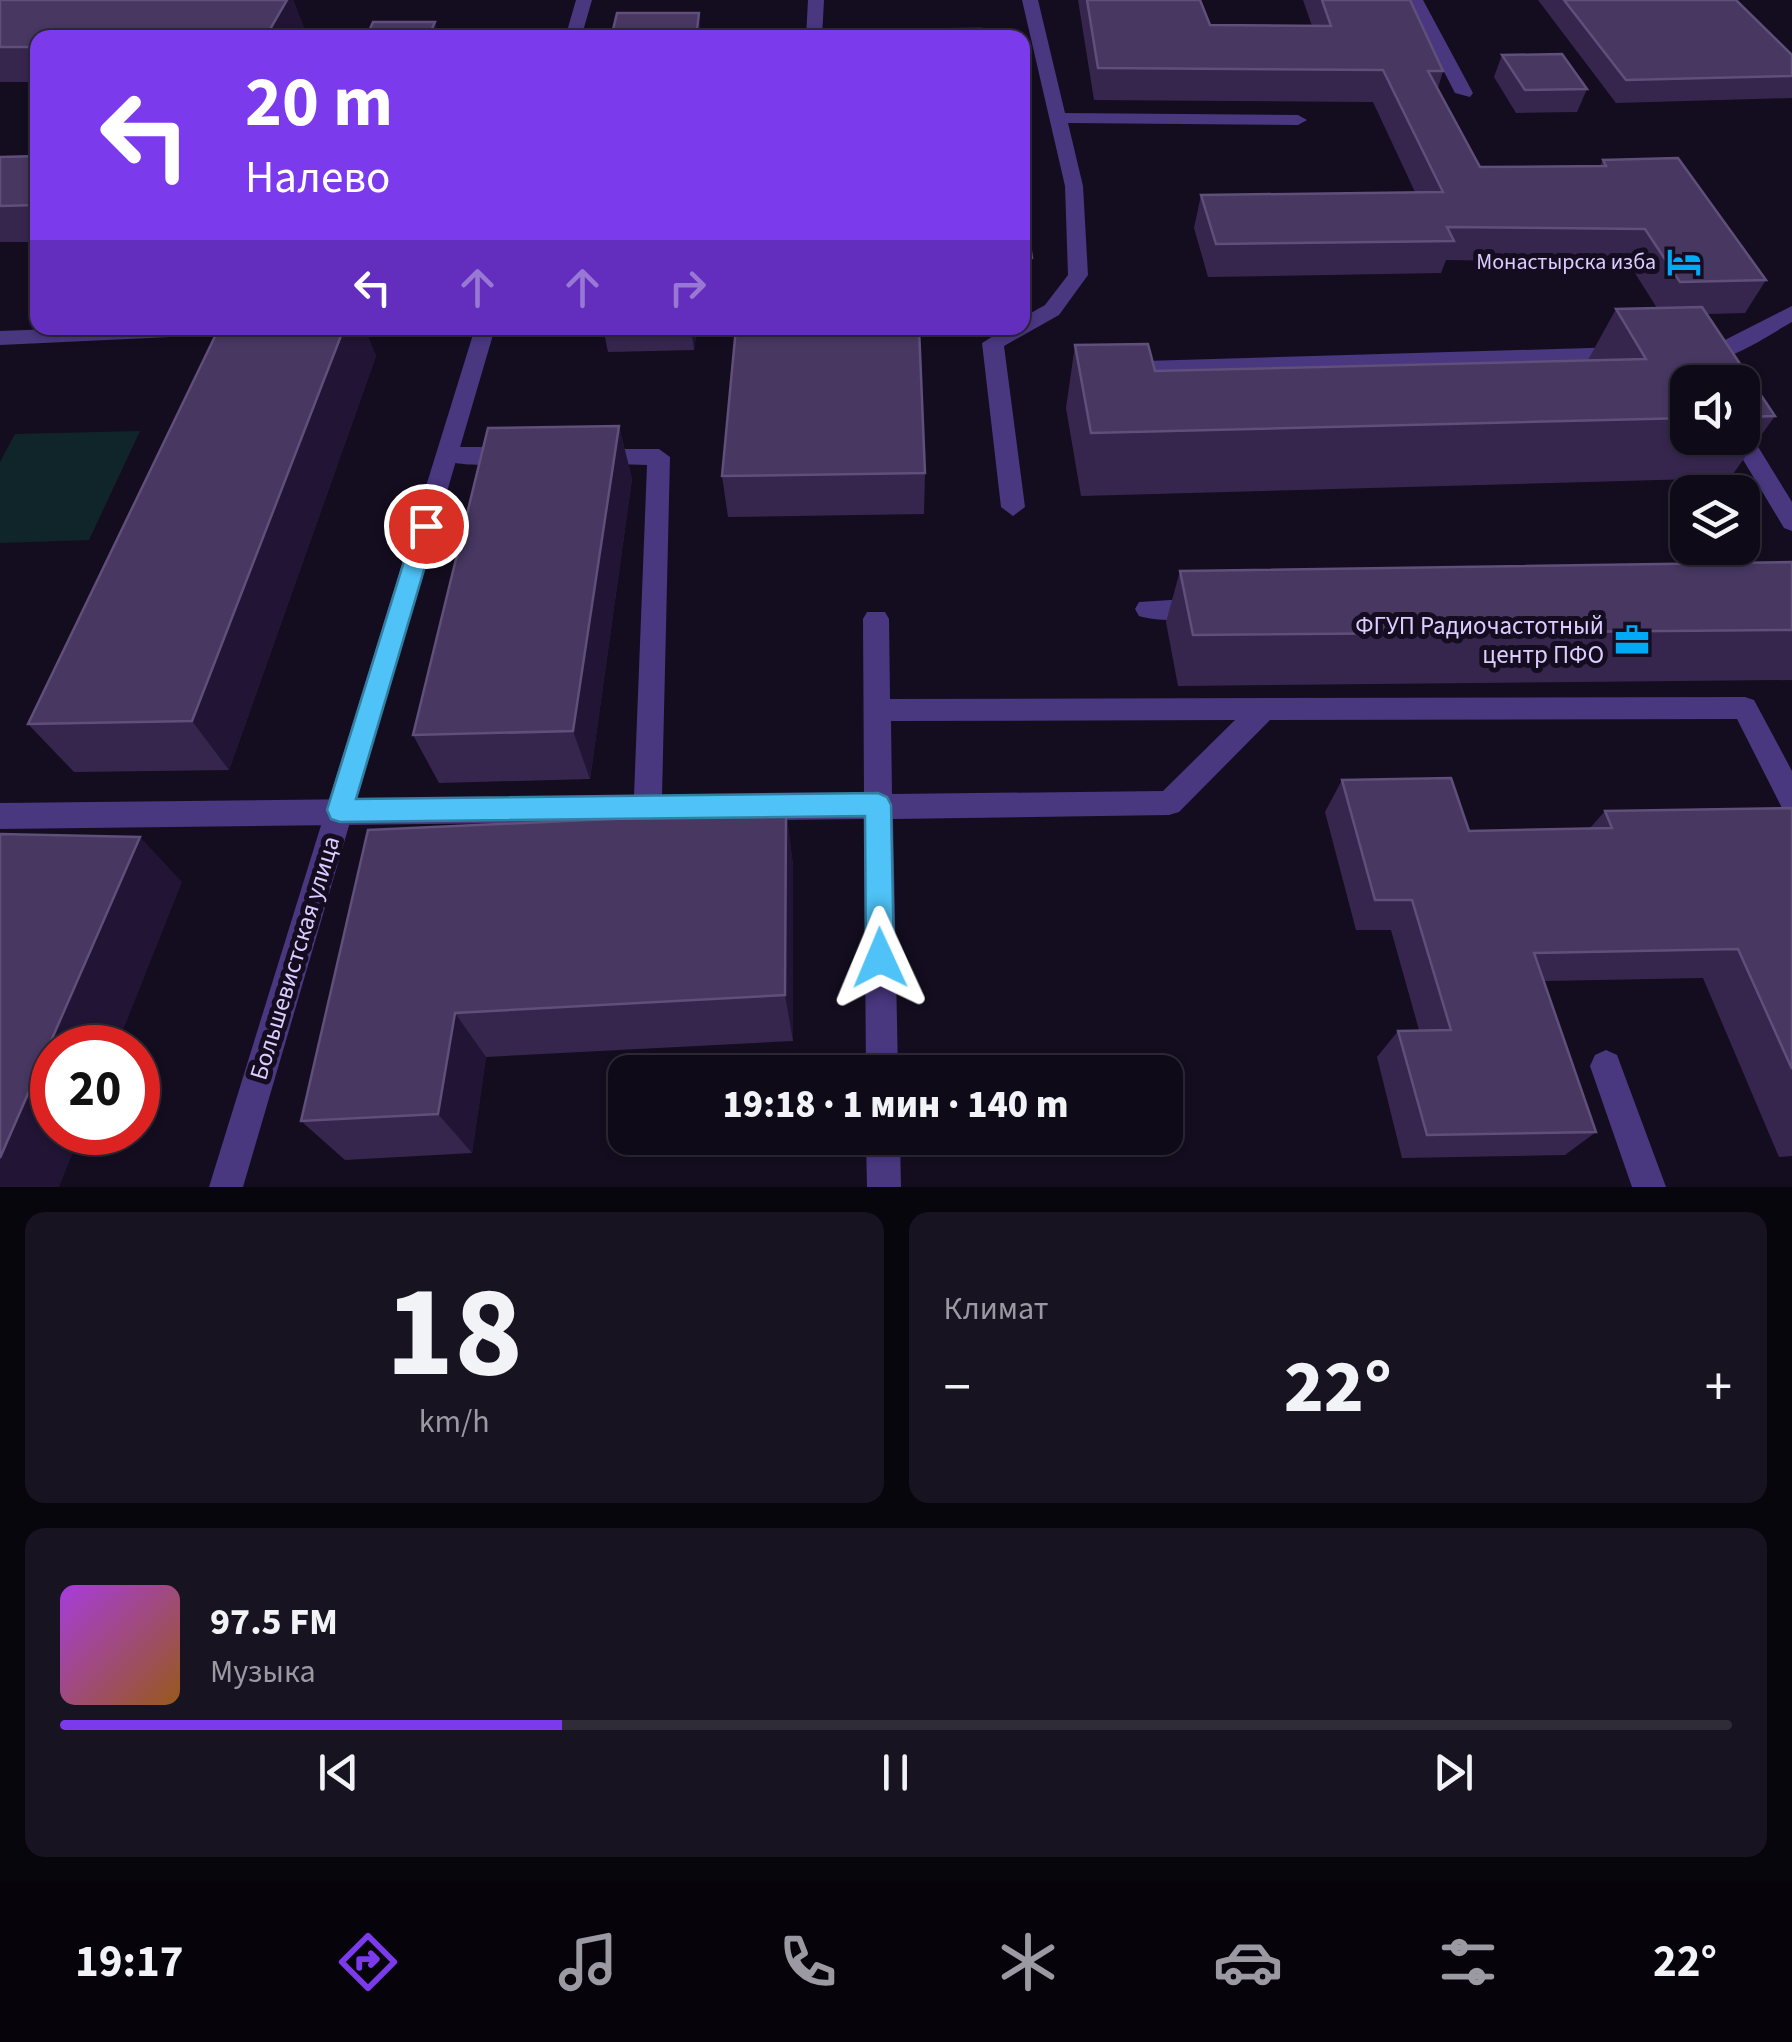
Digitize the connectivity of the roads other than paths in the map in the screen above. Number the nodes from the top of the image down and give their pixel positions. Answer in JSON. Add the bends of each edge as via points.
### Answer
{"nodes":[{"id":1,"x":584,"y":0,"type":"edge"},
{"id":2,"x":816,"y":0,"type":"edge"},
{"id":3,"x":1030,"y":0,"type":"edge"},
{"id":4,"x":1415,"y":0,"type":"edge"},
{"id":5,"x":575,"y":30,"type":"edge"},
{"id":6,"x":814,"y":30,"type":"edge"},
{"id":7,"x":1464,"y":93,"type":"dead end"},
{"id":8,"x":1058,"y":118,"type":"junction"},
{"id":9,"x":1298,"y":120,"type":"dead end"},
{"id":10,"x":1792,"y":313,"type":"edge"},
{"id":11,"x":1030,"y":322,"type":"edge"},
{"id":12,"x":131,"y":335,"type":"edge"},
{"id":13,"x":484,"y":335,"type":"edge"},
{"id":14,"x":1008,"y":335,"type":"edge"},
{"id":15,"x":0,"y":338,"type":"edge"},
{"id":16,"x":1145,"y":368,"type":"edge"},
{"id":17,"x":447,"y":454,"type":"junction"},
{"id":18,"x":1751,"y":455,"type":"edge"},
{"id":19,"x":1014,"y":507,"type":"dead end"},
{"id":20,"x":1792,"y":522,"type":"edge"},
{"id":21,"x":1226,"y":608,"type":"edge"},
{"id":22,"x":1148,"y":609,"type":"dead end"},
{"id":23,"x":876,"y":620,"type":"dead end"},
{"id":24,"x":1264,"y":709,"type":"junction"},
{"id":25,"x":877,"y":710,"type":"junction"},
{"id":26,"x":1792,"y":799,"type":"edge"},
{"id":27,"x":878,"y":805,"type":"junction"},
{"id":28,"x":648,"y":807,"type":"junction"},
{"id":29,"x":340,"y":810,"type":"junction"},
{"id":30,"x":0,"y":816,"type":"edge"},
{"id":31,"x":882,"y":1055,"type":"edge"},
{"id":32,"x":1606,"y":1066,"type":"dead end"},
{"id":33,"x":883,"y":1155,"type":"edge"},
{"id":34,"x":226,"y":1187,"type":"edge"},
{"id":35,"x":884,"y":1187,"type":"edge"},
{"id":36,"x":1650,"y":1187,"type":"edge"}],
"edges":[{"from":1,"to":5,"type":"street"},
{"from":2,"to":6,"type":"street"},
{"from":3,"to":8,"type":"street"},
{"from":4,"to":7,"type":"street"},
{"from":8,"to":9,"type":"street"},
{"from":8,"to":11,"type":"street","via":[[1074,186],[1078,275],[1052,310]]},
{"from":10,"to":16,"type":"street","via":[[1719,352],[1677,356]]},
{"from":12,"to":15,"type":"street"},
{"from":13,"to":17,"type":"street","name":"Большевистская улица"},
{"from":14,"to":19,"type":"street","via":[[993,343]]},
{"from":17,"to":28,"type":"street","via":[[659,458]]},
{"from":17,"to":29,"type":"street","name":"Большевистская улица"},
{"from":18,"to":20,"type":"street"},
{"from":21,"to":22,"type":"street"},
{"from":23,"to":25,"type":"street"},
{"from":24,"to":25,"type":"street"},
{"from":24,"to":26,"type":"street","via":[[1745,708]]},
{"from":24,"to":27,"type":"street","via":[[1169,803]]},
{"from":25,"to":27,"type":"street"},
{"from":27,"to":28,"type":"street"},
{"from":27,"to":31,"type":"street"},
{"from":28,"to":29,"type":"street"},
{"from":29,"to":30,"type":"street"},
{"from":29,"to":34,"type":"street","name":"Большевистская улица"},
{"from":32,"to":36,"type":"street"},
{"from":33,"to":35,"type":"street"}]}
